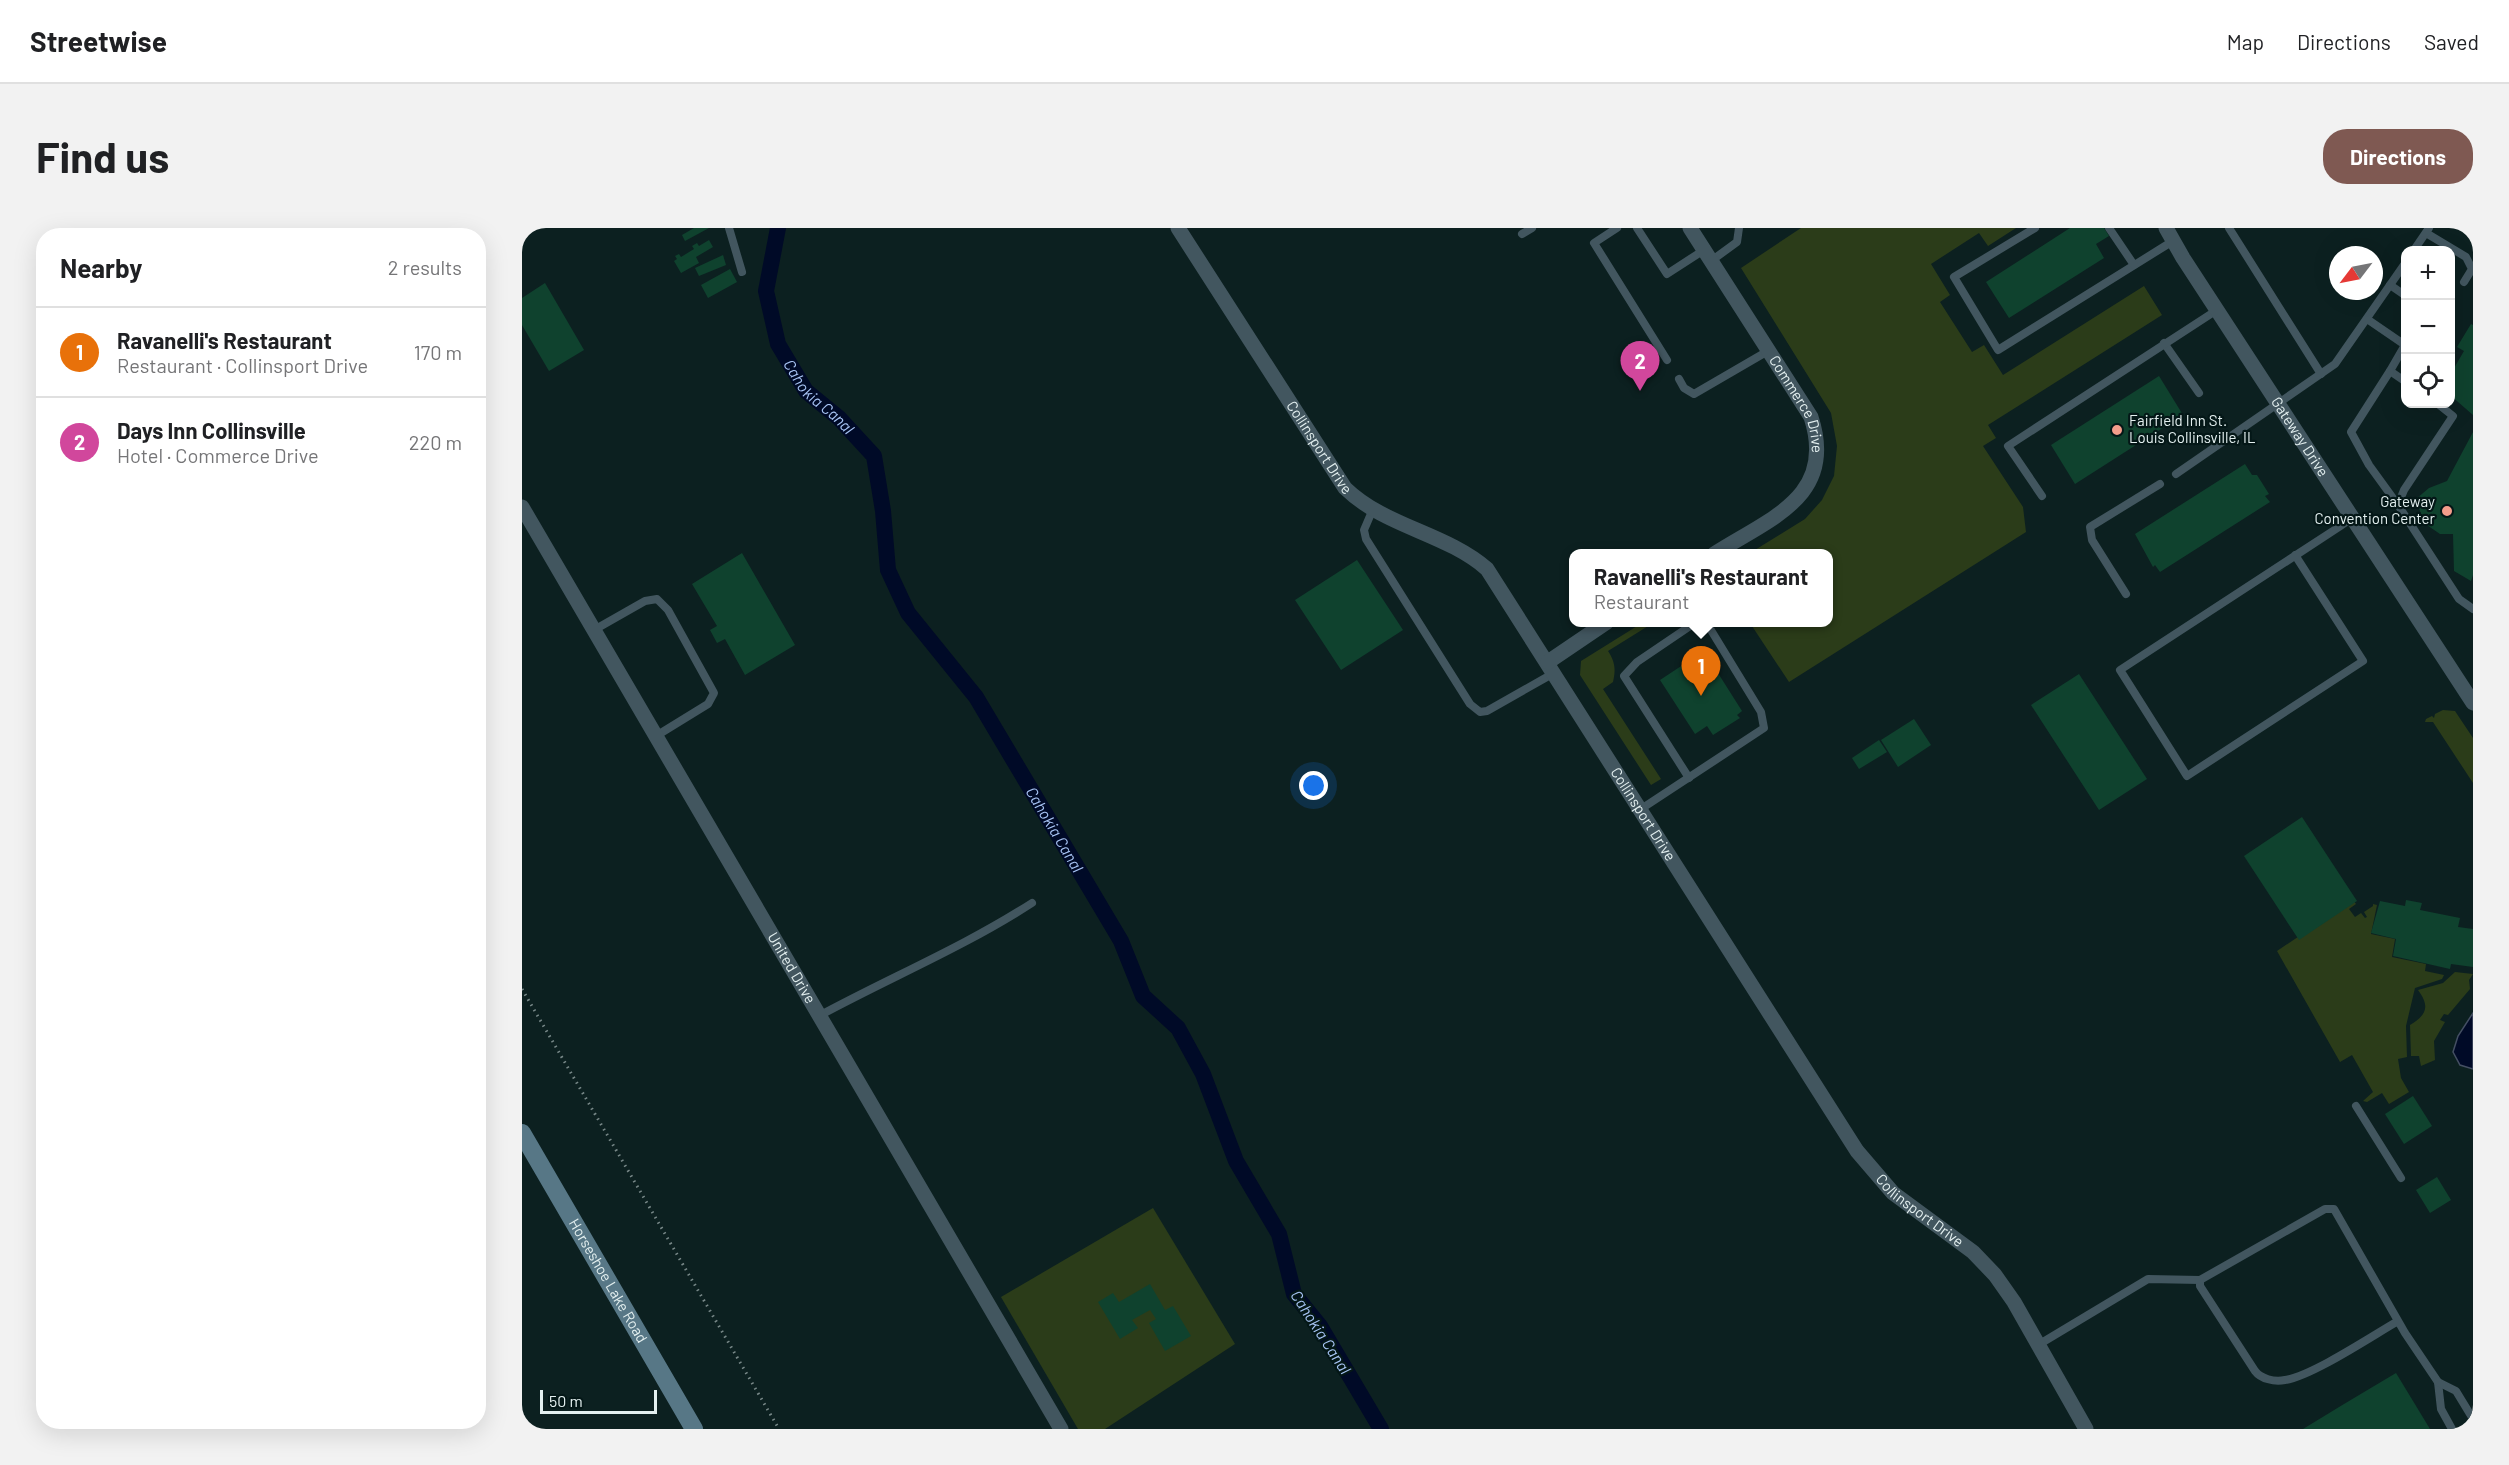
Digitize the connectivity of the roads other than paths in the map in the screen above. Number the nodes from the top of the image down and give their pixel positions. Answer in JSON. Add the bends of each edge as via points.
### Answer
{"nodes":[{"id":1,"x":729,"y":228,"type":"edge"},
{"id":2,"x":1178,"y":228,"type":"edge"},
{"id":3,"x":1532,"y":228,"type":"edge"},
{"id":4,"x":1617,"y":228,"type":"edge"},
{"id":5,"x":1637,"y":228,"type":"edge"},
{"id":6,"x":1690,"y":228,"type":"edge"},
{"id":7,"x":1739,"y":228,"type":"edge"},
{"id":8,"x":2035,"y":228,"type":"edge"},
{"id":9,"x":2109,"y":228,"type":"edge"},
{"id":10,"x":2229,"y":228,"type":"edge"},
{"id":11,"x":2427,"y":230,"type":"edge"},
{"id":12,"x":1522,"y":234,"type":"dead end"},
{"id":13,"x":2169,"y":234,"type":"edge"},
{"id":14,"x":2417,"y":246,"type":"edge"},
{"id":15,"x":1708,"y":255,"type":"junction"},
{"id":16,"x":2134,"y":265,"type":"junction"},
{"id":17,"x":2401,"y":269,"type":"edge"},
{"id":18,"x":742,"y":272,"type":"dead end"},
{"id":19,"x":2464,"y":282,"type":"dead end"},
{"id":20,"x":2390,"y":285,"type":"junction"},
{"id":21,"x":2401,"y":293,"type":"edge"},
{"id":22,"x":2217,"y":310,"type":"junction"},
{"id":23,"x":2367,"y":319,"type":"junction"},
{"id":24,"x":2164,"y":343,"type":"junction"},
{"id":25,"x":1768,"y":351,"type":"junction"},
{"id":26,"x":1667,"y":360,"type":"dead end"},
{"id":27,"x":2390,"y":370,"type":"junction"},
{"id":28,"x":2321,"y":374,"type":"junction"},
{"id":29,"x":2401,"y":378,"type":"edge"},
{"id":30,"x":1678,"y":379,"type":"dead end"},
{"id":31,"x":2199,"y":393,"type":"dead end"},
{"id":32,"x":2278,"y":404,"type":"junction"},
{"id":33,"x":2443,"y":408,"type":"edge"},
{"id":34,"x":2176,"y":474,"type":"dead end"},
{"id":35,"x":2160,"y":484,"type":"dead end"},
{"id":36,"x":2042,"y":496,"type":"dead end"},
{"id":37,"x":2398,"y":505,"type":"junction"},
{"id":38,"x":522,"y":507,"type":"edge"},
{"id":39,"x":1373,"y":509,"type":"junction"},
{"id":40,"x":2352,"y":518,"type":"junction"},
{"id":41,"x":1722,"y":549,"type":"edge"},
{"id":42,"x":2295,"y":555,"type":"junction"},
{"id":43,"x":2126,"y":594,"type":"dead end"},
{"id":44,"x":2473,"y":609,"type":"edge"},
{"id":45,"x":1601,"y":627,"type":"edge"},
{"id":46,"x":1688,"y":627,"type":"edge"},
{"id":47,"x":1709,"y":627,"type":"edge"},
{"id":48,"x":594,"y":630,"type":"junction"},
{"id":49,"x":1551,"y":667,"type":"junction"},
{"id":50,"x":2473,"y":704,"type":"edge"},
{"id":51,"x":656,"y":736,"type":"junction"},
{"id":52,"x":1689,"y":778,"type":"junction"},
{"id":53,"x":1641,"y":809,"type":"junction"},
{"id":54,"x":1032,"y":903,"type":"dead end"},
{"id":55,"x":819,"y":1016,"type":"junction"},
{"id":56,"x":2356,"y":1106,"type":"dead end"},
{"id":57,"x":522,"y":1133,"type":"edge"},
{"id":58,"x":2401,"y":1178,"type":"dead end"},
{"id":59,"x":2200,"y":1280,"type":"junction"},
{"id":60,"x":2398,"y":1322,"type":"junction"},
{"id":61,"x":2038,"y":1345,"type":"junction"},
{"id":62,"x":2438,"y":1382,"type":"junction"},
{"id":63,"x":2473,"y":1419,"type":"edge"},
{"id":64,"x":694,"y":1429,"type":"edge"},
{"id":65,"x":1061,"y":1429,"type":"edge"},
{"id":66,"x":2086,"y":1429,"type":"edge"},
{"id":67,"x":2452,"y":1429,"type":"edge"}],
"edges":[{"from":1,"to":18,"type":"lane"},
{"from":2,"to":39,"type":"street","name":"Collinsport Drive","via":[[1336,476],[1356,499]]},
{"from":3,"to":12,"type":"lane"},
{"from":4,"to":26,"type":"lane","via":[[1594,243]]},
{"from":5,"to":15,"type":"lane","via":[[1667,274]]},
{"from":6,"to":15,"type":"street","name":"Commerce Drive"},
{"from":7,"to":15,"type":"lane","via":[[1737,242]]},
{"from":8,"to":16,"type":"lane","via":[[1954,278],[1998,350]]},
{"from":9,"to":16,"type":"lane"},
{"from":10,"to":28,"type":"lane"},
{"from":11,"to":14,"type":"lane"},
{"from":11,"to":19,"type":"lane","via":[[2466,257],[2472,269]]},
{"from":13,"to":16,"type":"lane"},
{"from":13,"to":22,"type":"street","name":"Gateway Drive"},
{"from":15,"to":25,"type":"street","name":"Commerce Drive"},
{"from":17,"to":20,"type":"lane"},
{"from":20,"to":21,"type":"lane"},
{"from":20,"to":23,"type":"lane"},
{"from":22,"to":24,"type":"lane"},
{"from":22,"to":32,"type":"street","name":"Gateway Drive"},
{"from":23,"to":27,"type":"lane","via":[[2405,345]]},
{"from":23,"to":28,"type":"lane","via":[[2335,364]]},
{"from":24,"to":31,"type":"lane"},
{"from":24,"to":36,"type":"lane","via":[[2008,446]]},
{"from":25,"to":30,"type":"lane","via":[[1694,394]]},
{"from":25,"to":41,"type":"street","name":"Commerce Drive","via":[[1811,417],[1819,449],[1816,464],[1805,489],[1792,504]]},
{"from":27,"to":29,"type":"lane"},
{"from":27,"to":37,"type":"lane","via":[[2351,432]]},
{"from":28,"to":32,"type":"lane"},
{"from":32,"to":34,"type":"lane"},
{"from":32,"to":40,"type":"street","name":"Gateway Drive"},
{"from":33,"to":37,"type":"lane","via":[[2453,416]]},
{"from":35,"to":43,"type":"lane","via":[[2090,527],[2092,540]]},
{"from":37,"to":44,"type":"lane","via":[[2458,599]]},
{"from":38,"to":48,"type":"street","name":"United Drive"},
{"from":39,"to":49,"type":"street","name":"Collinsport Drive","via":[[1468,553],[1493,577]]},
{"from":39,"to":49,"type":"lane","via":[[1364,530],[1366,539],[1475,708],[1487,711]]},
{"from":40,"to":42,"type":"lane"},
{"from":40,"to":50,"type":"street","name":"Gateway Drive"},
{"from":42,"to":42,"type":"lane","via":[[2120,670],[2187,776],[2363,662]]},
{"from":45,"to":49,"type":"street"},
{"from":46,"to":52,"type":"lane","via":[[1637,662],[1624,676]]},
{"from":47,"to":52,"type":"lane","via":[[1761,712],[1764,728]]},
{"from":48,"to":51,"type":"street","name":"United Drive"},
{"from":48,"to":51,"type":"lane","via":[[645,601],[657,599],[668,610],[714,693],[708,704]]},
{"from":49,"to":53,"type":"street","name":"Collinsport Drive"},
{"from":51,"to":55,"type":"street","name":"United Drive"},
{"from":52,"to":53,"type":"lane"},
{"from":53,"to":61,"type":"street","name":"Collinsport Drive","via":[[1857,1151],[1893,1193],[1973,1252],[1995,1275]]},
{"from":54,"to":55,"type":"lane","via":[[989,931]]},
{"from":55,"to":65,"type":"street","name":"United Drive"},
{"from":56,"to":58,"type":"lane"},
{"from":57,"to":64,"type":"main road","name":"Horseshoe Lake Road"},
{"from":59,"to":60,"type":"lane","via":[[2200,1286],[2254,1371],[2276,1381],[2312,1370]]},
{"from":59,"to":60,"type":"lane","via":[[2330,1207],[2337,1212]]},
{"from":59,"to":61,"type":"lane","via":[[2148,1279]]},
{"from":60,"to":62,"type":"lane"},
{"from":61,"to":66,"type":"street","name":"Collinsport Drive"},
{"from":62,"to":63,"type":"lane","via":[[2456,1391]]},
{"from":62,"to":67,"type":"lane","via":[[2441,1409]]}]}
